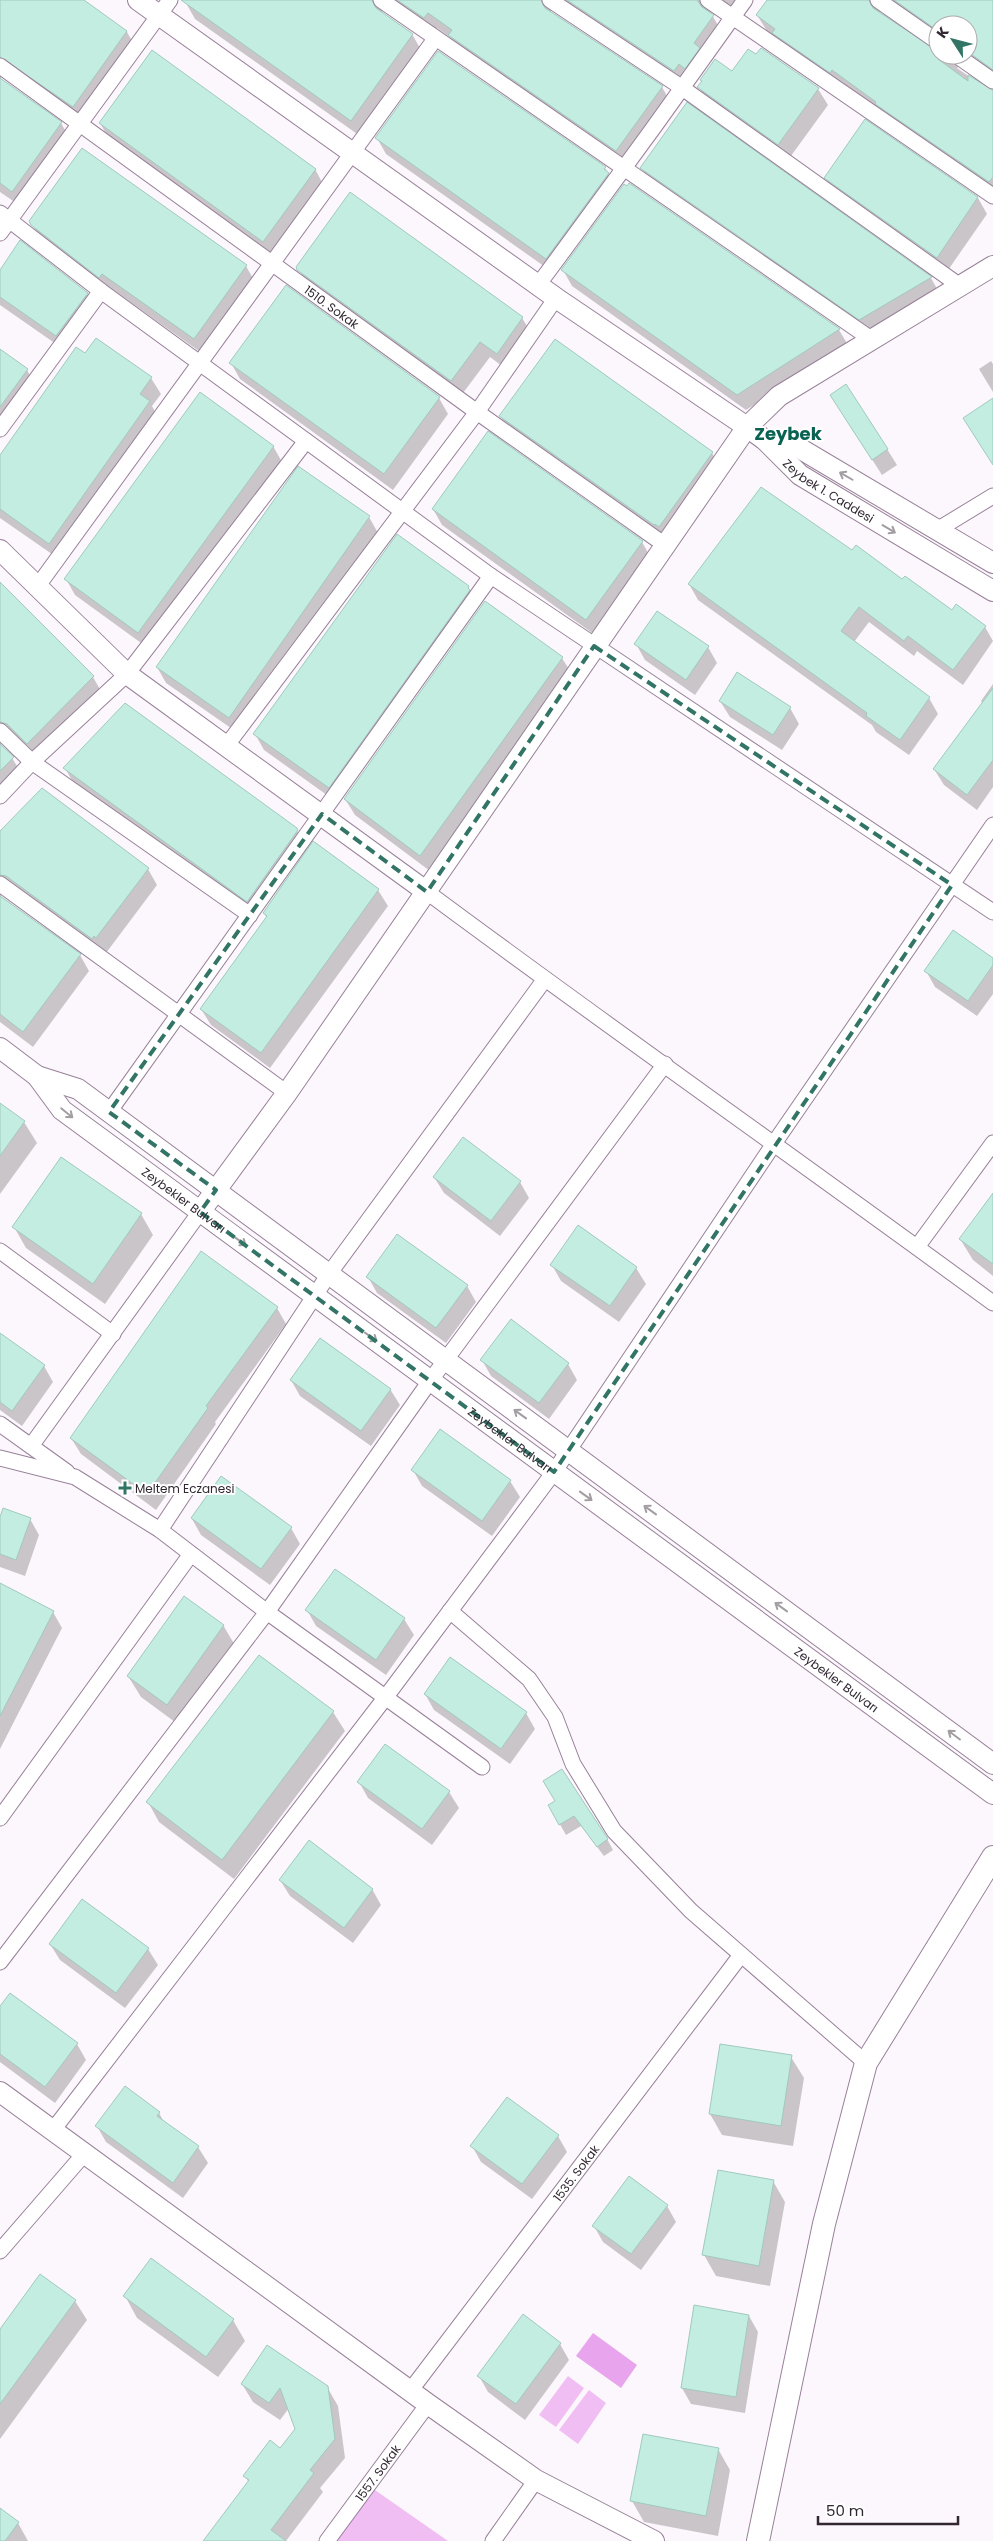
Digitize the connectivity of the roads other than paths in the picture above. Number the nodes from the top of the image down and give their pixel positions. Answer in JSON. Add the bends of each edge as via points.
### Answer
{"nodes":[{"id":1,"x":138,"y":0,"type":"edge"},
{"id":2,"x":381,"y":0,"type":"edge"},
{"id":3,"x":550,"y":0,"type":"edge"},
{"id":4,"x":708,"y":0,"type":"edge"},
{"id":5,"x":745,"y":0,"type":"edge"},
{"id":6,"x":878,"y":0,"type":"edge"},
{"id":7,"x":164,"y":7,"type":"edge"},
{"id":8,"x":733,"y":17,"type":"junction"},
{"id":9,"x":928,"y":35,"type":"edge"},
{"id":10,"x":435,"y":39,"type":"junction"},
{"id":11,"x":970,"y":65,"type":"edge"},
{"id":12,"x":0,"y":66,"type":"edge"},
{"id":13,"x":993,"y":81,"type":"edge"},
{"id":14,"x":681,"y":87,"type":"junction"},
{"id":15,"x":80,"y":124,"type":"junction"},
{"id":16,"x":352,"y":151,"type":"junction"},
{"id":17,"x":624,"y":169,"type":"junction"},
{"id":18,"x":993,"y":196,"type":"edge"},
{"id":19,"x":5,"y":216,"type":"edge"},
{"id":20,"x":0,"y":233,"type":"edge"},
{"id":21,"x":271,"y":263,"type":"junction"},
{"id":22,"x":993,"y":266,"type":"edge"},
{"id":23,"x":538,"y":285,"type":"junction"},
{"id":24,"x":960,"y":286,"type":"junction"},
{"id":25,"x":101,"y":291,"type":"junction"},
{"id":26,"x":556,"y":298,"type":"junction"},
{"id":27,"x":871,"y":339,"type":"junction"},
{"id":28,"x":200,"y":364,"type":"junction"},
{"id":29,"x":477,"y":412,"type":"junction"},
{"id":30,"x":747,"y":427,"type":"junction"},
{"id":31,"x":0,"y":429,"type":"edge"},
{"id":32,"x":765,"y":440,"type":"junction"},
{"id":33,"x":306,"y":441,"type":"junction"},
{"id":34,"x":993,"y":496,"type":"edge"},
{"id":35,"x":403,"y":512,"type":"junction"},
{"id":36,"x":937,"y":530,"type":"junction"},
{"id":37,"x":665,"y":545,"type":"junction"},
{"id":38,"x":0,"y":550,"type":"edge"},
{"id":39,"x":993,"y":563,"type":"edge"},
{"id":40,"x":491,"y":576,"type":"junction"},
{"id":41,"x":37,"y":587,"type":"junction"},
{"id":42,"x":993,"y":591,"type":"edge"},
{"id":43,"x":594,"y":646,"type":"junction"},
{"id":44,"x":127,"y":674,"type":"junction"},
{"id":45,"x":0,"y":731,"type":"edge"},
{"id":46,"x":227,"y":745,"type":"junction"},
{"id":47,"x":32,"y":762,"type":"junction"},
{"id":48,"x":0,"y":796,"type":"edge"},
{"id":49,"x":322,"y":814,"type":"junction"},
{"id":50,"x":993,"y":825,"type":"edge"},
{"id":51,"x":0,"y":884,"type":"edge"},
{"id":52,"x":952,"y":885,"type":"junction"},
{"id":53,"x":427,"y":892,"type":"junction"},
{"id":54,"x":993,"y":912,"type":"edge"},
{"id":55,"x":250,"y":915,"type":"junction"},
{"id":56,"x":545,"y":979,"type":"junction"},
{"id":57,"x":177,"y":1013,"type":"junction"},
{"id":58,"x":0,"y":1048,"type":"edge"},
{"id":59,"x":665,"y":1064,"type":"junction"},
{"id":60,"x":37,"y":1076,"type":"junction"},
{"id":61,"x":287,"y":1093,"type":"junction"},
{"id":62,"x":109,"y":1112,"type":"junction"},
{"id":63,"x":774,"y":1142,"type":"junction"},
{"id":64,"x":993,"y":1143,"type":"edge"},
{"id":65,"x":216,"y":1190,"type":"junction"},
{"id":66,"x":200,"y":1212,"type":"junction"},
{"id":67,"x":917,"y":1247,"type":"junction"},
{"id":68,"x":0,"y":1251,"type":"edge"},
{"id":69,"x":329,"y":1274,"type":"junction"},
{"id":70,"x":315,"y":1296,"type":"junction"},
{"id":71,"x":993,"y":1303,"type":"edge"},
{"id":72,"x":113,"y":1334,"type":"junction"},
{"id":73,"x":446,"y":1360,"type":"junction"},
{"id":74,"x":430,"y":1381,"type":"junction"},
{"id":75,"x":0,"y":1424,"type":"edge"},
{"id":76,"x":31,"y":1446,"type":"junction"},
{"id":77,"x":569,"y":1451,"type":"junction"},
{"id":78,"x":0,"y":1458,"type":"edge"},
{"id":79,"x":554,"y":1472,"type":"junction"},
{"id":80,"x":75,"y":1477,"type":"junction"},
{"id":81,"x":160,"y":1530,"type":"junction"},
{"id":82,"x":191,"y":1554,"type":"junction"},
{"id":83,"x":450,"y":1611,"type":"junction"},
{"id":84,"x":267,"y":1612,"type":"junction"},
{"id":85,"x":811,"y":1629,"type":"junction"},
{"id":86,"x":796,"y":1650,"type":"junction"},
{"id":87,"x":385,"y":1698,"type":"junction"},
{"id":88,"x":993,"y":1764,"type":"edge"},
{"id":89,"x":482,"y":1767,"type":"dead end"},
{"id":90,"x":993,"y":1794,"type":"edge"},
{"id":91,"x":0,"y":1818,"type":"edge"},
{"id":92,"x":993,"y":1858,"type":"edge"},
{"id":93,"x":741,"y":1955,"type":"junction"},
{"id":94,"x":0,"y":1962,"type":"edge"},
{"id":95,"x":866,"y":2063,"type":"junction"},
{"id":96,"x":0,"y":2092,"type":"edge"},
{"id":97,"x":54,"y":2130,"type":"junction"},
{"id":98,"x":85,"y":2153,"type":"junction"},
{"id":99,"x":0,"y":2251,"type":"edge"},
{"id":100,"x":410,"y":2391,"type":"junction"},
{"id":101,"x":428,"y":2404,"type":"junction"},
{"id":102,"x":536,"y":2480,"type":"junction"},
{"id":103,"x":327,"y":2541,"type":"edge"},
{"id":104,"x":493,"y":2541,"type":"edge"},
{"id":105,"x":654,"y":2541,"type":"edge"},
{"id":106,"x":758,"y":2541,"type":"edge"}],
"edges":[{"from":1,"to":7,"type":"street"},
{"from":2,"to":10,"type":"street"},
{"from":3,"to":14,"type":"street"},
{"from":4,"to":8,"type":"street"},
{"from":5,"to":8,"type":"street"},
{"from":6,"to":9,"type":"street"},
{"from":7,"to":15,"type":"street"},
{"from":7,"to":16,"type":"street"},
{"from":8,"to":14,"type":"street"},
{"from":8,"to":18,"type":"street"},
{"from":10,"to":16,"type":"street"},
{"from":10,"to":17,"type":"street"},
{"from":11,"to":13,"type":"street"},
{"from":12,"to":15,"type":"street","name":"1510. Sokak"},
{"from":14,"to":17,"type":"street"},
{"from":14,"to":24,"type":"street"},
{"from":15,"to":19,"type":"street"},
{"from":15,"to":21,"type":"street","name":"1510. Sokak"},
{"from":16,"to":21,"type":"street"},
{"from":16,"to":23,"type":"street"},
{"from":17,"to":23,"type":"street"},
{"from":17,"to":27,"type":"street"},
{"from":19,"to":20,"type":"street"},
{"from":19,"to":25,"type":"street"},
{"from":21,"to":28,"type":"street"},
{"from":21,"to":29,"type":"street","name":"1510. Sokak"},
{"from":22,"to":24,"type":"street"},
{"from":23,"to":26,"type":"street"},
{"from":24,"to":27,"type":"street"},
{"from":25,"to":28,"type":"street"},
{"from":25,"to":31,"type":"street"},
{"from":26,"to":29,"type":"street"},
{"from":26,"to":30,"type":"street"},
{"from":27,"to":30,"type":"street","via":[[779,396]]},
{"from":28,"to":33,"type":"street"},
{"from":28,"to":41,"type":"street"},
{"from":29,"to":35,"type":"street"},
{"from":29,"to":37,"type":"street","name":"1510. Sokak"},
{"from":30,"to":32,"type":"street"},
{"from":30,"to":37,"type":"street"},
{"from":36,"to":32,"type":"street","name":"Zeybek 1. Caddesi","one_way":true,"via":[[788,442]]},
{"from":32,"to":42,"type":"street","name":"Zeybek 1. Caddesi","one_way":true,"via":[[800,475]]},
{"from":33,"to":35,"type":"street"},
{"from":33,"to":44,"type":"street"},
{"from":34,"to":36,"type":"street"},
{"from":35,"to":40,"type":"street"},
{"from":35,"to":46,"type":"street"},
{"from":36,"to":39,"type":"street","name":"Zeybek 1. Caddesi"},
{"from":37,"to":43,"type":"street"},
{"from":38,"to":41,"type":"street"},
{"from":40,"to":43,"type":"street"},
{"from":40,"to":49,"type":"street"},
{"from":41,"to":44,"type":"street"},
{"from":43,"to":52,"type":"street"},
{"from":43,"to":53,"type":"street"},
{"from":44,"to":46,"type":"street"},
{"from":44,"to":47,"type":"street"},
{"from":45,"to":47,"type":"street"},
{"from":46,"to":49,"type":"street"},
{"from":47,"to":48,"type":"street"},
{"from":47,"to":55,"type":"street"},
{"from":49,"to":53,"type":"street"},
{"from":49,"to":55,"type":"street"},
{"from":50,"to":52,"type":"street"},
{"from":51,"to":57,"type":"street"},
{"from":52,"to":54,"type":"street"},
{"from":52,"to":63,"type":"street"},
{"from":53,"to":56,"type":"street"},
{"from":53,"to":61,"type":"street"},
{"from":55,"to":57,"type":"street"},
{"from":56,"to":59,"type":"street"},
{"from":56,"to":69,"type":"street"},
{"from":57,"to":61,"type":"street"},
{"from":57,"to":62,"type":"street"},
{"from":58,"to":60,"type":"street","name":"Zeybekler Bulvarı"},
{"from":59,"to":63,"type":"street"},
{"from":59,"to":73,"type":"street"},
{"from":60,"to":62,"type":"street","name":"Zeybekler Bulvarı","via":[[78,1089]]},
{"from":60,"to":66,"type":"street","name":"Zeybekler Bulvarı","one_way":true,"via":[[62,1110]]},
{"from":61,"to":65,"type":"street"},
{"from":62,"to":65,"type":"street","name":"Zeybekler Bulvarı"},
{"from":63,"to":67,"type":"street"},
{"from":63,"to":77,"type":"street"},
{"from":64,"to":67,"type":"street"},
{"from":65,"to":66,"type":"street"},
{"from":65,"to":69,"type":"street","name":"Zeybekler Bulvarı"},
{"from":66,"to":70,"type":"street","name":"Zeybekler Bulvarı","one_way":true},
{"from":66,"to":72,"type":"street"},
{"from":67,"to":71,"type":"street"},
{"from":68,"to":72,"type":"street"},
{"from":69,"to":70,"type":"street"},
{"from":69,"to":73,"type":"street","name":"Zeybekler Bulvarı"},
{"from":70,"to":74,"type":"street","name":"Zeybekler Bulvarı","one_way":true},
{"from":70,"to":81,"type":"street"},
{"from":72,"to":76,"type":"street"},
{"from":73,"to":74,"type":"street"},
{"from":77,"to":73,"type":"street","name":"Zeybekler Bulvarı","one_way":true},
{"from":74,"to":79,"type":"street","name":"Zeybekler Bulvarı"},
{"from":74,"to":84,"type":"street"},
{"from":75,"to":76,"type":"street"},
{"from":76,"to":80,"type":"street"},
{"from":77,"to":79,"type":"street"},
{"from":85,"to":77,"type":"street","name":"Zeybekler Bulvarı","one_way":true},
{"from":78,"to":80,"type":"street"},
{"from":79,"to":83,"type":"street"},
{"from":79,"to":86,"type":"street","name":"Zeybekler Bulvarı","one_way":true},
{"from":80,"to":81,"type":"street"},
{"from":81,"to":82,"type":"street"},
{"from":82,"to":84,"type":"street"},
{"from":82,"to":91,"type":"street"},
{"from":83,"to":87,"type":"street"},
{"from":83,"to":93,"type":"street","via":[[529,1679],[555,1717],[572,1764],[614,1831],[691,1910]]},
{"from":84,"to":87,"type":"street"},
{"from":84,"to":94,"type":"street"},
{"from":85,"to":86,"type":"street"},
{"from":88,"to":85,"type":"street","name":"Zeybekler Bulvarı","one_way":true},
{"from":86,"to":90,"type":"street","name":"Zeybekler Bulvarı"},
{"from":87,"to":89,"type":"street"},
{"from":87,"to":97,"type":"street"},
{"from":92,"to":95,"type":"main road"},
{"from":93,"to":95,"type":"street"},
{"from":93,"to":100,"type":"street","name":"1535. Sokak"},
{"from":95,"to":106,"type":"main road","via":[[824,2224]]},
{"from":96,"to":97,"type":"street"},
{"from":97,"to":98,"type":"street"},
{"from":98,"to":99,"type":"street"},
{"from":98,"to":100,"type":"street"},
{"from":100,"to":101,"type":"street"},
{"from":101,"to":102,"type":"street"},
{"from":101,"to":103,"type":"street","name":"1557. Sokak"},
{"from":102,"to":104,"type":"street"},
{"from":102,"to":105,"type":"street"}]}
